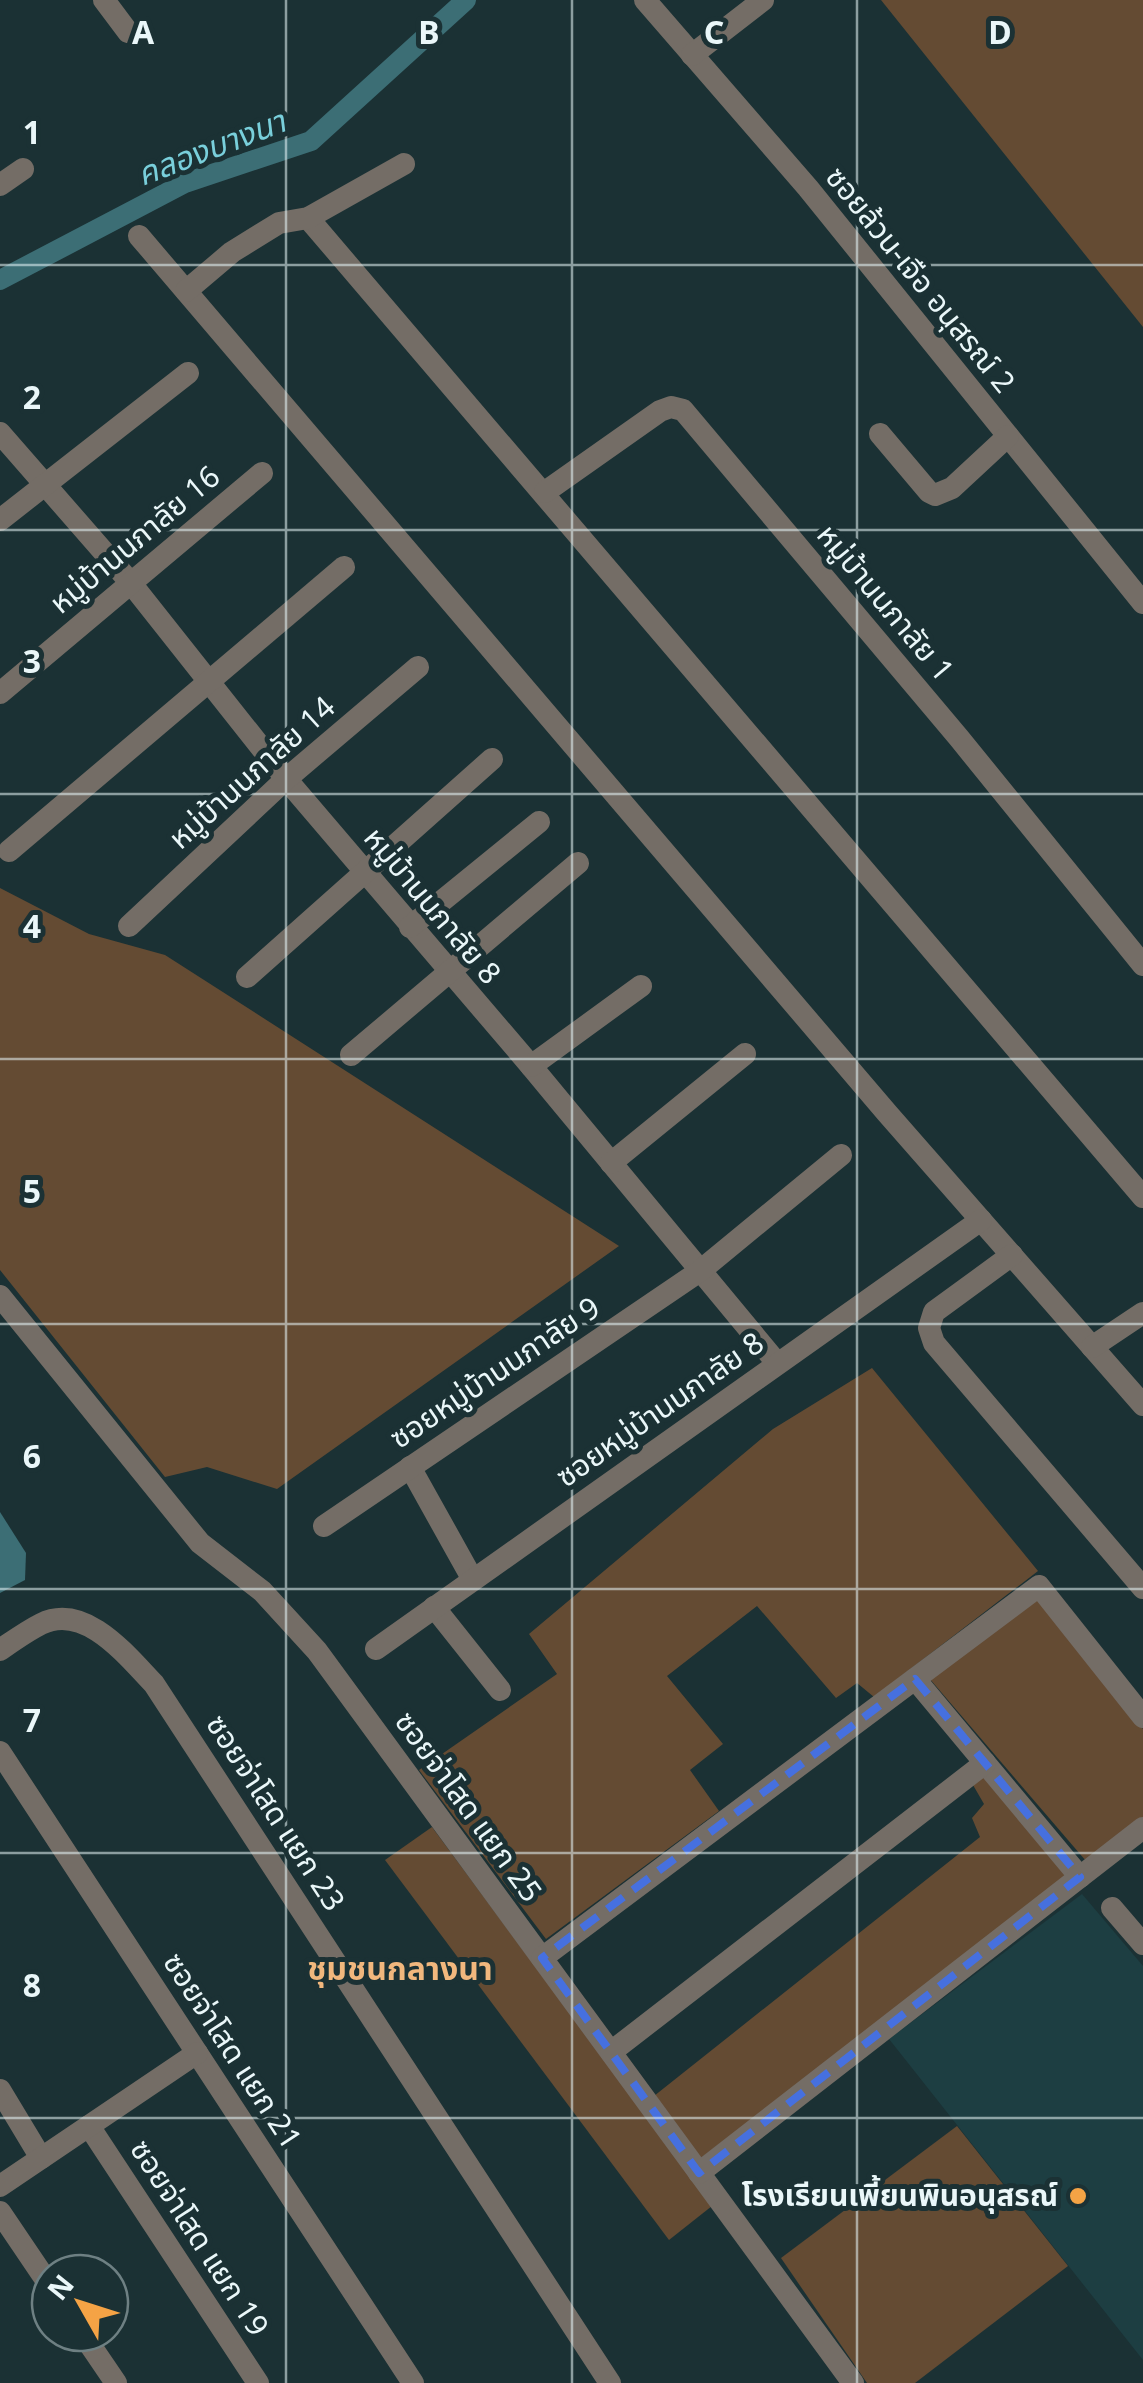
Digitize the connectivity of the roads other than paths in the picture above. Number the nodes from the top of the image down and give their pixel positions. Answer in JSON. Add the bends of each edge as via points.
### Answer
{"nodes":[{"id":1,"x":104,"y":0,"type":"edge"},
{"id":2,"x":645,"y":0,"type":"edge"},
{"id":3,"x":763,"y":0,"type":"edge"},
{"id":4,"x":128,"y":32,"type":"dead end"},
{"id":5,"x":692,"y":55,"type":"junction"},
{"id":6,"x":404,"y":164,"type":"dead end"},
{"id":7,"x":23,"y":168,"type":"dead end"},
{"id":8,"x":0,"y":185,"type":"edge"},
{"id":9,"x":308,"y":218,"type":"junction"},
{"id":10,"x":140,"y":236,"type":"dead end"},
{"id":11,"x":186,"y":291,"type":"junction"},
{"id":12,"x":188,"y":373,"type":"dead end"},
{"id":13,"x":0,"y":433,"type":"edge"},
{"id":14,"x":880,"y":434,"type":"dead end"},
{"id":15,"x":1008,"y":436,"type":"junction"},
{"id":16,"x":262,"y":472,"type":"dead end"},
{"id":17,"x":46,"y":484,"type":"junction"},
{"id":18,"x":545,"y":492,"type":"junction"},
{"id":19,"x":0,"y":520,"type":"edge"},
{"id":20,"x":344,"y":567,"type":"dead end"},
{"id":21,"x":130,"y":582,"type":"junction"},
{"id":22,"x":1143,"y":603,"type":"edge"},
{"id":23,"x":418,"y":667,"type":"dead end"},
{"id":24,"x":207,"y":680,"type":"junction"},
{"id":25,"x":0,"y":693,"type":"edge"},
{"id":26,"x":492,"y":759,"type":"dead end"},
{"id":27,"x":286,"y":779,"type":"junction"},
{"id":28,"x":539,"y":822,"type":"dead end"},
{"id":29,"x":10,"y":851,"type":"dead end"},
{"id":30,"x":578,"y":862,"type":"dead end"},
{"id":31,"x":364,"y":872,"type":"junction"},
{"id":32,"x":129,"y":926,"type":"dead end"},
{"id":33,"x":410,"y":927,"type":"junction"},
{"id":34,"x":1143,"y":965,"type":"edge"},
{"id":35,"x":449,"y":974,"type":"junction"},
{"id":36,"x":246,"y":977,"type":"dead end"},
{"id":37,"x":641,"y":986,"type":"dead end"},
{"id":38,"x":745,"y":1054,"type":"dead end"},
{"id":39,"x":352,"y":1055,"type":"dead end"},
{"id":40,"x":531,"y":1066,"type":"junction"},
{"id":41,"x":841,"y":1155,"type":"dead end"},
{"id":42,"x":612,"y":1164,"type":"junction"},
{"id":43,"x":1143,"y":1197,"type":"edge"},
{"id":44,"x":981,"y":1220,"type":"junction"},
{"id":45,"x":1012,"y":1255,"type":"junction"},
{"id":46,"x":700,"y":1271,"type":"junction"},
{"id":47,"x":0,"y":1296,"type":"edge"},
{"id":48,"x":1143,"y":1312,"type":"edge"},
{"id":49,"x":1092,"y":1347,"type":"junction"},
{"id":50,"x":777,"y":1363,"type":"junction"},
{"id":51,"x":1143,"y":1405,"type":"edge"},
{"id":52,"x":410,"y":1466,"type":"junction"},
{"id":53,"x":324,"y":1526,"type":"dead end"},
{"id":54,"x":473,"y":1580,"type":"junction"},
{"id":55,"x":1143,"y":1588,"type":"edge"},
{"id":56,"x":434,"y":1608,"type":"junction"},
{"id":57,"x":376,"y":1649,"type":"dead end"},
{"id":58,"x":0,"y":1650,"type":"edge"},
{"id":59,"x":915,"y":1679,"type":"junction"},
{"id":60,"x":500,"y":1690,"type":"dead end"},
{"id":61,"x":1143,"y":1717,"type":"edge"},
{"id":62,"x":0,"y":1752,"type":"edge"},
{"id":63,"x":985,"y":1762,"type":"junction"},
{"id":64,"x":1143,"y":1828,"type":"edge"},
{"id":65,"x":1080,"y":1877,"type":"junction"},
{"id":66,"x":1112,"y":1908,"type":"dead end"},
{"id":67,"x":1143,"y":1944,"type":"edge"},
{"id":68,"x":542,"y":1958,"type":"junction"},
{"id":69,"x":611,"y":2052,"type":"junction"},
{"id":70,"x":197,"y":2053,"type":"junction"},
{"id":71,"x":0,"y":2090,"type":"edge"},
{"id":72,"x":89,"y":2126,"type":"junction"},
{"id":73,"x":40,"y":2158,"type":"junction"},
{"id":74,"x":699,"y":2173,"type":"junction"},
{"id":75,"x":0,"y":2186,"type":"edge"},
{"id":76,"x":0,"y":2212,"type":"edge"},
{"id":77,"x":30,"y":2256,"type":"edge"},
{"id":78,"x":96,"y":2353,"type":"edge"},
{"id":79,"x":116,"y":2383,"type":"edge"},
{"id":80,"x":258,"y":2383,"type":"edge"},
{"id":81,"x":413,"y":2383,"type":"edge"},
{"id":82,"x":610,"y":2383,"type":"edge"},
{"id":83,"x":853,"y":2383,"type":"edge"}],
"edges":[{"from":1,"to":4,"type":"street"},
{"from":2,"to":5,"type":"street","name":"ซอยล้วน-เจือ อนุสรณ์ 2"},
{"from":3,"to":5,"type":"street"},
{"from":5,"to":15,"type":"street","name":"ซอยล้วน-เจือ อนุสรณ์ 2"},
{"from":6,"to":9,"type":"street"},
{"from":7,"to":8,"type":"street"},
{"from":9,"to":11,"type":"street","via":[[279,223]]},
{"from":9,"to":18,"type":"street"},
{"from":10,"to":11,"type":"street"},
{"from":11,"to":44,"type":"street"},
{"from":12,"to":17,"type":"street"},
{"from":13,"to":17,"type":"street","name":"หมู่บ้านนภาลัย 8"},
{"from":14,"to":15,"type":"street","via":[[936,495]]},
{"from":15,"to":22,"type":"street","name":"ซอยล้วน-เจือ อนุสรณ์ 2"},
{"from":16,"to":21,"type":"street","name":"หมู่บ้านนภาลัย 16"},
{"from":17,"to":19,"type":"street"},
{"from":17,"to":21,"type":"street","name":"หมู่บ้านนภาลัย 8"},
{"from":18,"to":34,"type":"street","name":"หมู่บ้านนภาลัย 1","via":[[660,411],[683,410]]},
{"from":18,"to":43,"type":"street"},
{"from":20,"to":24,"type":"street"},
{"from":21,"to":24,"type":"street","name":"หมู่บ้านนภาลัย 8"},
{"from":21,"to":25,"type":"street","name":"หมู่บ้านนภาลัย 16"},
{"from":23,"to":27,"type":"street","name":"หมู่บ้านนภาลัย 14"},
{"from":24,"to":27,"type":"street","name":"หมู่บ้านนภาลัย 8"},
{"from":24,"to":29,"type":"street"},
{"from":26,"to":31,"type":"street"},
{"from":27,"to":31,"type":"street","name":"หมู่บ้านนภาลัย 8"},
{"from":27,"to":32,"type":"street","name":"หมู่บ้านนภาลัย 14"},
{"from":28,"to":33,"type":"street"},
{"from":30,"to":35,"type":"street"},
{"from":31,"to":33,"type":"street","name":"หมู่บ้านนภาลัย 8"},
{"from":31,"to":36,"type":"street"},
{"from":33,"to":35,"type":"street","name":"หมู่บ้านนภาลัย 8"},
{"from":35,"to":39,"type":"street"},
{"from":35,"to":40,"type":"street","name":"หมู่บ้านนภาลัย 8"},
{"from":37,"to":40,"type":"street"},
{"from":38,"to":42,"type":"street"},
{"from":40,"to":42,"type":"street","name":"หมู่บ้านนภาลัย 8"},
{"from":41,"to":46,"type":"street","name":"ซอยหมู่บ้านนภาลัย 9"},
{"from":42,"to":46,"type":"street","name":"หมู่บ้านนภาลัย 8"},
{"from":44,"to":45,"type":"street"},
{"from":44,"to":50,"type":"street","name":"ซอยหมู่บ้านนภาลัย 8"},
{"from":45,"to":49,"type":"street"},
{"from":45,"to":55,"type":"street","via":[[934,1312],[928,1328]]},
{"from":46,"to":50,"type":"street","name":"หมู่บ้านนภาลัย 8"},
{"from":46,"to":52,"type":"street","name":"ซอยหมู่บ้านนภาลัย 9"},
{"from":47,"to":68,"type":"street","name":"ซอยจ่าโสด แยก 25","via":[[200,1544],[262,1591],[317,1652]]},
{"from":48,"to":49,"type":"street"},
{"from":49,"to":51,"type":"street"},
{"from":50,"to":54,"type":"street","name":"ซอยหมู่บ้านนภาลัย 8"},
{"from":52,"to":53,"type":"street","name":"ซอยหมู่บ้านนภาลัย 9"},
{"from":52,"to":54,"type":"street"},
{"from":54,"to":56,"type":"street","name":"ซอยหมู่บ้านนภาลัย 8"},
{"from":56,"to":57,"type":"street","name":"ซอยหมู่บ้านนภาลัย 8"},
{"from":56,"to":60,"type":"street"},
{"from":58,"to":82,"type":"street","name":"ซอยจ่าโสด แยก 23","via":[[44,1622],[72,1618],[124,1653],[154,1684]]},
{"from":59,"to":61,"type":"street","via":[[1040,1586]]},
{"from":59,"to":63,"type":"street"},
{"from":59,"to":68,"type":"street"},
{"from":62,"to":70,"type":"street","name":"ซอยจ่าโสด แยก 21"},
{"from":63,"to":65,"type":"street"},
{"from":63,"to":69,"type":"street"},
{"from":64,"to":65,"type":"street"},
{"from":65,"to":74,"type":"street"},
{"from":66,"to":67,"type":"street"},
{"from":68,"to":69,"type":"street","name":"ซอยจ่าโสด แยก 25"},
{"from":69,"to":74,"type":"street","name":"ซอยจ่าโสด แยก 25"},
{"from":70,"to":72,"type":"street"},
{"from":70,"to":81,"type":"street","name":"ซอยจ่าโสด แยก 21"},
{"from":71,"to":73,"type":"street"},
{"from":72,"to":73,"type":"street"},
{"from":72,"to":80,"type":"street","name":"ซอยจ่าโสด แยก 19"},
{"from":73,"to":75,"type":"street"},
{"from":74,"to":83,"type":"street","name":"ซอยจ่าโสด แยก 25"},
{"from":76,"to":77,"type":"street"},
{"from":78,"to":79,"type":"street"}]}
